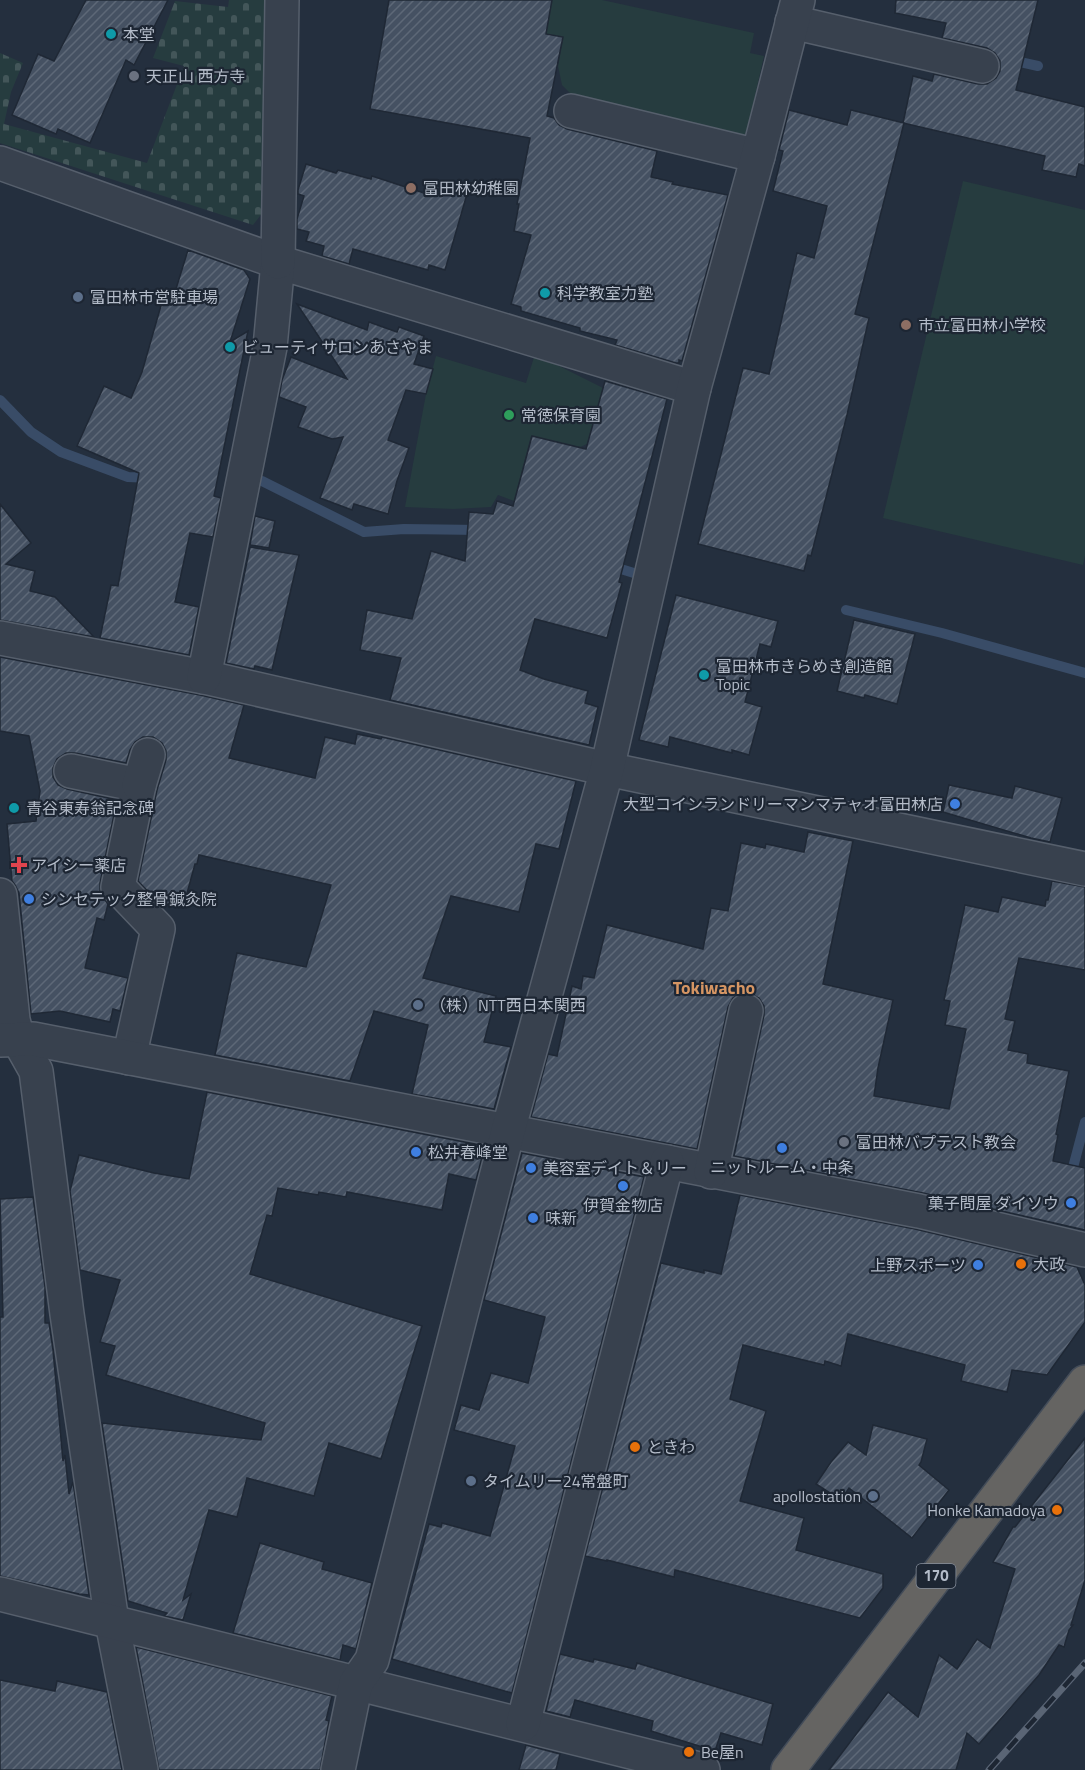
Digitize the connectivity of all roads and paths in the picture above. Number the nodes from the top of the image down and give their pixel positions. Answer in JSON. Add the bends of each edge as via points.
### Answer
{"nodes":[{"id":1,"x":282,"y":0,"type":"edge"},
{"id":2,"x":795,"y":11,"type":"edge"},
{"id":3,"x":982,"y":66,"type":"dead end"},
{"id":4,"x":571,"y":111,"type":"dead end"},
{"id":5,"x":758,"y":156,"type":"junction"},
{"id":6,"x":0,"y":163,"type":"edge"},
{"id":7,"x":278,"y":262,"type":"junction"},
{"id":8,"x":694,"y":388,"type":"junction"},
{"id":9,"x":0,"y":638,"type":"edge"},
{"id":10,"x":204,"y":677,"type":"junction"},
{"id":11,"x":607,"y":769,"type":"junction"},
{"id":12,"x":71,"y":771,"type":"dead end"},
{"id":13,"x":1085,"y":869,"type":"edge"},
{"id":14,"x":0,"y":895,"type":"edge"},
{"id":15,"x":746,"y":1011,"type":"dead end"},
{"id":16,"x":9,"y":1039,"type":"edge"},
{"id":17,"x":129,"y":1058,"type":"junction"},
{"id":18,"x":508,"y":1131,"type":"junction"},
{"id":19,"x":667,"y":1162,"type":"junction"},
{"id":20,"x":711,"y":1172,"type":"junction"},
{"id":21,"x":1085,"y":1250,"type":"edge"},
{"id":22,"x":1085,"y":1382,"type":"edge"},
{"id":23,"x":0,"y":1594,"type":"edge"},
{"id":24,"x":112,"y":1622,"type":"junction"},
{"id":25,"x":356,"y":1682,"type":"junction"},
{"id":26,"x":523,"y":1724,"type":"junction"},
{"id":27,"x":141,"y":1770,"type":"edge"},
{"id":28,"x":338,"y":1770,"type":"edge"},
{"id":29,"x":703,"y":1770,"type":"edge"},
{"id":30,"x":788,"y":1770,"type":"edge"}],
"edges":[{"from":1,"to":7,"type":"street"},
{"from":2,"to":3,"type":"street"},
{"from":2,"to":5,"type":"street"},
{"from":4,"to":5,"type":"street"},
{"from":5,"to":8,"type":"street"},
{"from":6,"to":7,"type":"street"},
{"from":7,"to":8,"type":"street"},
{"from":7,"to":10,"type":"street","via":[[270,347]]},
{"from":8,"to":11,"type":"street"},
{"from":9,"to":10,"type":"street"},
{"from":10,"to":11,"type":"street"},
{"from":11,"to":13,"type":"street"},
{"from":11,"to":18,"type":"street"},
{"from":12,"to":17,"type":"street","via":[[144,770],[118,887],[158,929]]},
{"from":14,"to":16,"type":"street","via":[[13,1020]]},
{"from":15,"to":20,"type":"street"},
{"from":16,"to":17,"type":"street","via":[[33,1039]]},
{"from":16,"to":24,"type":"street","via":[[36,1071]]},
{"from":17,"to":18,"type":"street"},
{"from":18,"to":19,"type":"street"},
{"from":18,"to":25,"type":"street","via":[[372,1660]]},
{"from":19,"to":20,"type":"street"},
{"from":19,"to":26,"type":"street"},
{"from":20,"to":21,"type":"street","via":[[919,1211]]},
{"from":22,"to":30,"type":"highway","number":"170"},
{"from":23,"to":24,"type":"street"},
{"from":24,"to":25,"type":"street"},
{"from":24,"to":27,"type":"street"},
{"from":25,"to":26,"type":"street"},
{"from":25,"to":28,"type":"street"},
{"from":26,"to":29,"type":"street"}]}
